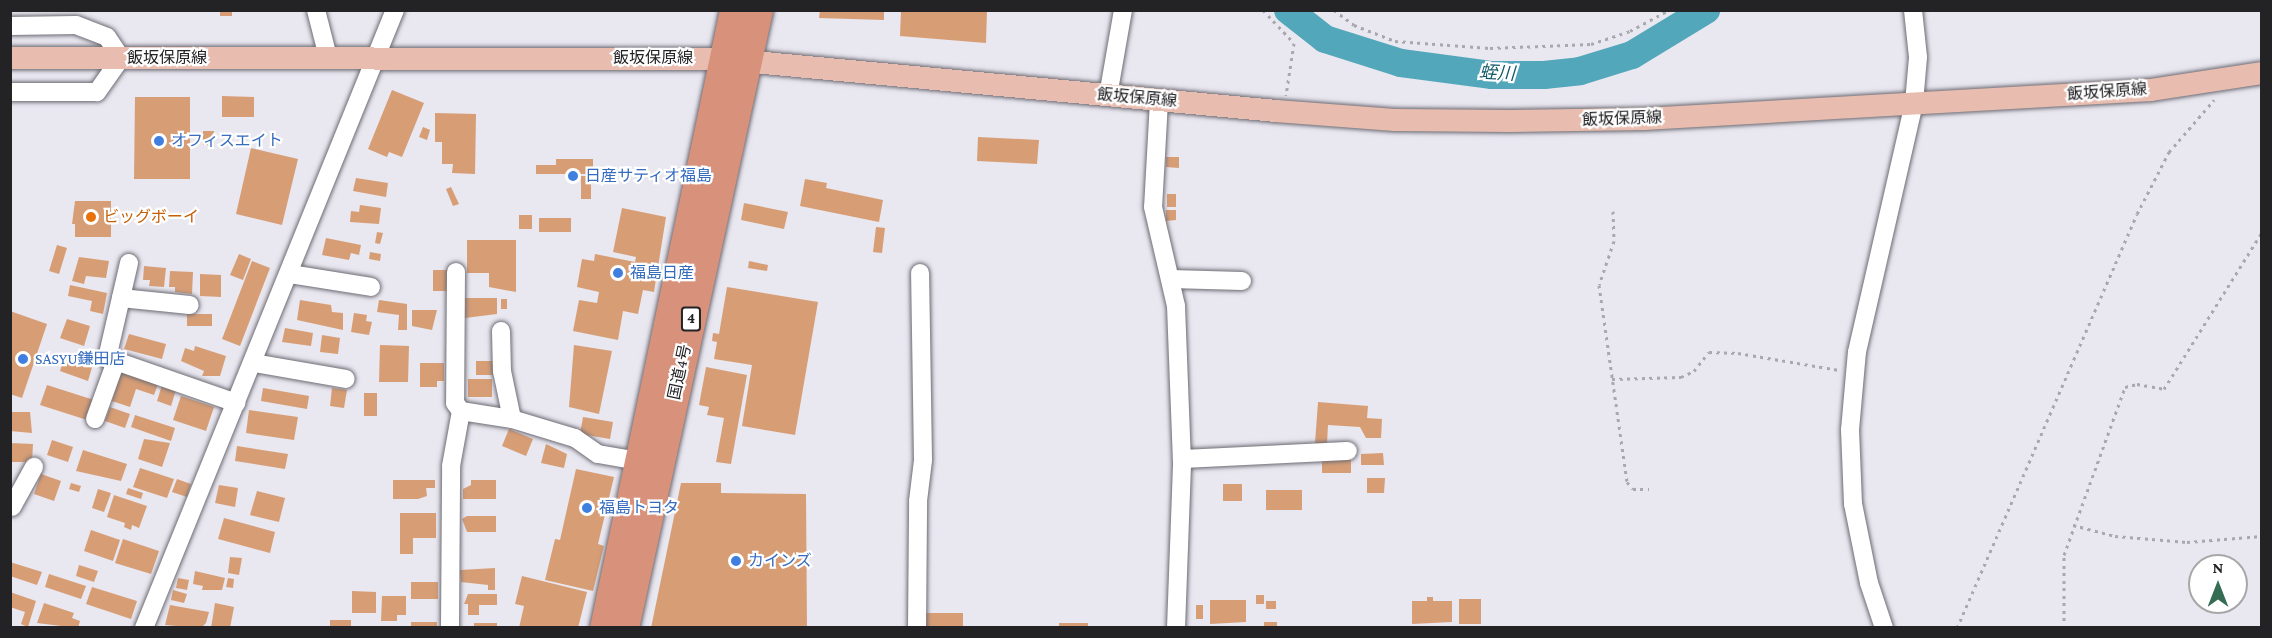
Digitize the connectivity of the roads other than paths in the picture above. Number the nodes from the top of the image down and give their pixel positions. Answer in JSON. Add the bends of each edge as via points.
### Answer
{"nodes":[{"id":1,"x":316,"y":10,"type":"edge"},
{"id":2,"x":395,"y":10,"type":"edge"},
{"id":3,"x":733,"y":10,"type":"edge"},
{"id":4,"x":759,"y":10,"type":"edge"},
{"id":5,"x":1123,"y":10,"type":"edge"},
{"id":6,"x":1913,"y":10,"type":"edge"},
{"id":7,"x":10,"y":26,"type":"edge"},
{"id":8,"x":328,"y":57,"type":"junction"},
{"id":9,"x":376,"y":57,"type":"junction"},
{"id":10,"x":10,"y":58,"type":"edge"},
{"id":11,"x":121,"y":58,"type":"junction"},
{"id":12,"x":734,"y":60,"type":"junction"},
{"id":13,"x":2262,"y":73,"type":"edge"},
{"id":14,"x":10,"y":92,"type":"edge"},
{"id":15,"x":1108,"y":96,"type":"junction"},
{"id":16,"x":1159,"y":100,"type":"junction"},
{"id":17,"x":1914,"y":104,"type":"junction"},
{"id":18,"x":129,"y":262,"type":"dead end"},
{"id":19,"x":456,"y":272,"type":"dead end"},
{"id":20,"x":920,"y":273,"type":"dead end"},
{"id":21,"x":290,"y":274,"type":"junction"},
{"id":22,"x":1171,"y":279,"type":"junction"},
{"id":23,"x":1242,"y":281,"type":"dead end"},
{"id":24,"x":371,"y":287,"type":"dead end"},
{"id":25,"x":121,"y":298,"type":"junction"},
{"id":26,"x":190,"y":305,"type":"dead end"},
{"id":27,"x":501,"y":331,"type":"dead end"},
{"id":28,"x":116,"y":361,"type":"junction"},
{"id":29,"x":254,"y":363,"type":"junction"},
{"id":30,"x":346,"y":379,"type":"dead end"},
{"id":31,"x":236,"y":403,"type":"junction"},
{"id":32,"x":461,"y":411,"type":"junction"},
{"id":33,"x":95,"y":419,"type":"dead end"},
{"id":34,"x":512,"y":419,"type":"junction"},
{"id":35,"x":1348,"y":451,"type":"dead end"},
{"id":36,"x":1182,"y":459,"type":"junction"},
{"id":37,"x":639,"y":461,"type":"junction"},
{"id":38,"x":34,"y":467,"type":"dead end"},
{"id":39,"x":11,"y":507,"type":"edge"},
{"id":40,"x":144,"y":627,"type":"edge"},
{"id":41,"x":450,"y":627,"type":"edge"},
{"id":42,"x":603,"y":627,"type":"edge"},
{"id":43,"x":625,"y":627,"type":"edge"},
{"id":44,"x":918,"y":627,"type":"edge"},
{"id":45,"x":1176,"y":627,"type":"edge"},
{"id":46,"x":1884,"y":627,"type":"edge"}],
"edges":[{"from":1,"to":8,"type":"street"},
{"from":2,"to":9,"type":"street"},
{"from":3,"to":12,"type":"highway","name":"国道4号","number":"4"},
{"from":4,"to":12,"type":"highway","name":"国道4号","number":"4"},
{"from":5,"to":15,"type":"street"},
{"from":6,"to":17,"type":"street","via":[[1918,57]]},
{"from":7,"to":11,"type":"street","via":[[76,25],[107,37]]},
{"from":8,"to":9,"type":"main road","name":"飯坂保原線"},
{"from":8,"to":11,"type":"main road","name":"飯坂保原線"},
{"from":9,"to":12,"type":"main road","name":"飯坂保原線"},
{"from":9,"to":21,"type":"street"},
{"from":10,"to":11,"type":"main road","name":"飯坂保原線"},
{"from":11,"to":14,"type":"street","via":[[97,92]]},
{"from":12,"to":15,"type":"main road","name":"飯坂保原線"},
{"from":12,"to":37,"type":"highway","name":"国道4号","number":"4"},
{"from":12,"to":43,"type":"highway","name":"国道4号","number":"4"},
{"from":13,"to":17,"type":"main road","name":"飯坂保原線","via":[[2151,90]]},
{"from":15,"to":16,"type":"main road","name":"飯坂保原線"},
{"from":16,"to":17,"type":"main road","name":"飯坂保原線","via":[[1395,120],[1586,121]]},
{"from":16,"to":22,"type":"street","via":[[1153,207]]},
{"from":17,"to":46,"type":"street","via":[[1855,371],[1850,430],[1853,504],[1869,583]]},
{"from":18,"to":25,"type":"street"},
{"from":19,"to":32,"type":"street","via":[[455,403]]},
{"from":20,"to":44,"type":"street","via":[[923,460],[918,501]]},
{"from":21,"to":24,"type":"street"},
{"from":21,"to":29,"type":"street"},
{"from":22,"to":23,"type":"street"},
{"from":22,"to":36,"type":"street","via":[[1176,306]]},
{"from":25,"to":26,"type":"street"},
{"from":25,"to":28,"type":"street","via":[[107,358]]},
{"from":27,"to":34,"type":"street","via":[[502,370]]},
{"from":28,"to":31,"type":"street"},
{"from":28,"to":33,"type":"street"},
{"from":29,"to":30,"type":"street"},
{"from":29,"to":31,"type":"street"},
{"from":31,"to":40,"type":"street"},
{"from":32,"to":34,"type":"street"},
{"from":32,"to":41,"type":"street","via":[[451,466]]},
{"from":34,"to":37,"type":"street","via":[[575,438],[598,454]]},
{"from":35,"to":36,"type":"street"},
{"from":36,"to":45,"type":"street"},
{"from":37,"to":42,"type":"highway","name":"国道4号","number":"4"},
{"from":38,"to":39,"type":"street"}]}
